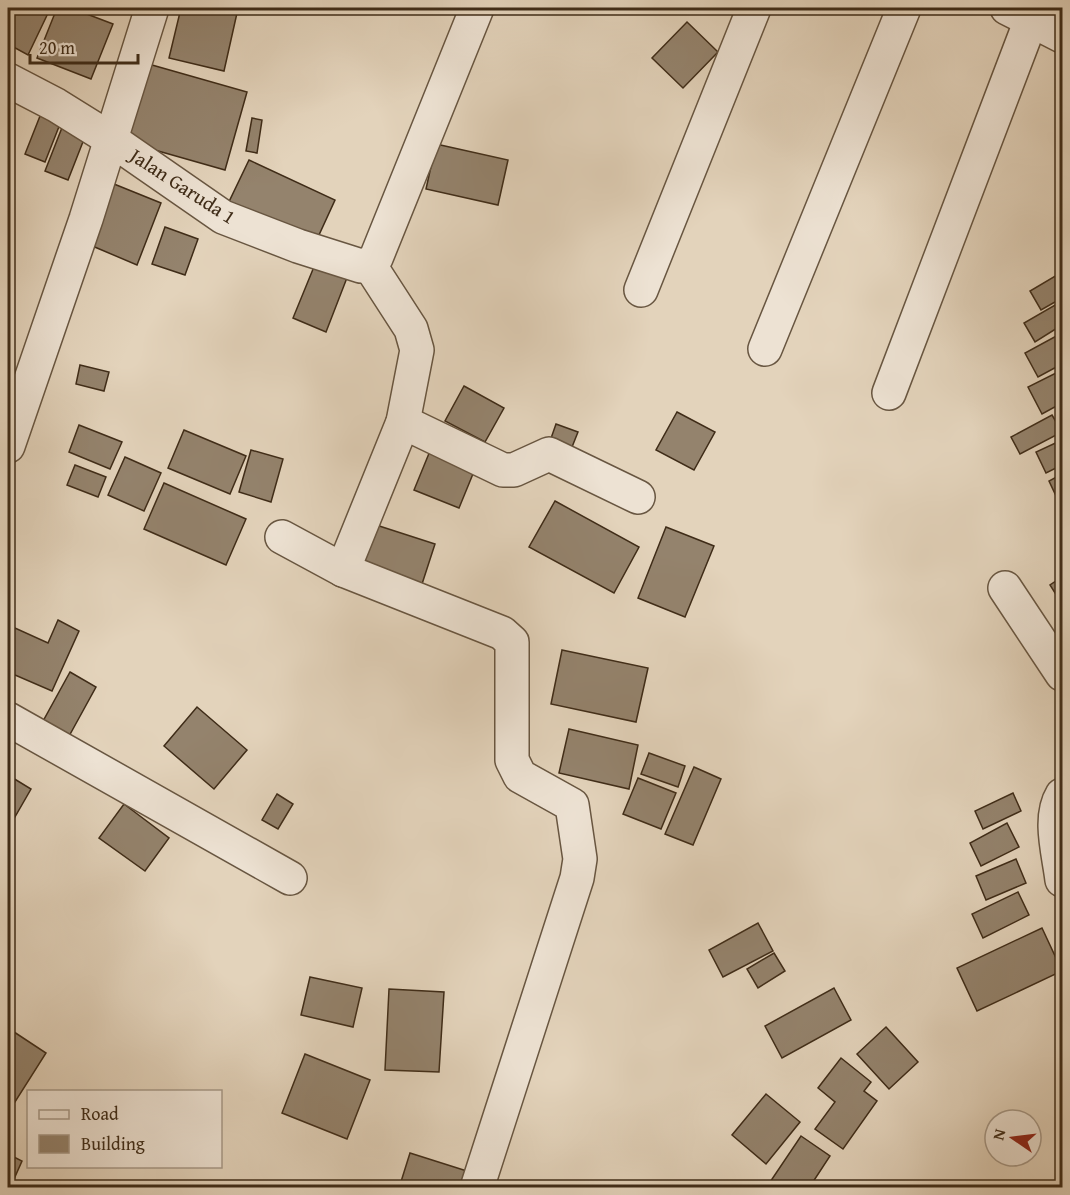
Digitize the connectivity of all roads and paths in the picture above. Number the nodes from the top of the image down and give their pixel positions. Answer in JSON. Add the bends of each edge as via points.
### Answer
{"nodes":[{"id":1,"x":152,"y":8,"type":"edge"},
{"id":2,"x":477,"y":8,"type":"edge"},
{"id":3,"x":754,"y":8,"type":"edge"},
{"id":4,"x":904,"y":8,"type":"edge"},
{"id":5,"x":1019,"y":14,"type":"edge"},
{"id":6,"x":1062,"y":36,"type":"edge"},
{"id":7,"x":8,"y":80,"type":"edge"},
{"id":8,"x":109,"y":138,"type":"junction"},
{"id":9,"x":373,"y":261,"type":"junction"},
{"id":10,"x":641,"y":290,"type":"dead end"},
{"id":11,"x":765,"y":350,"type":"dead end"},
{"id":12,"x":889,"y":393,"type":"dead end"},
{"id":13,"x":403,"y":422,"type":"junction"},
{"id":14,"x":8,"y":446,"type":"edge"},
{"id":15,"x":638,"y":497,"type":"dead end"},
{"id":16,"x":282,"y":537,"type":"dead end"},
{"id":17,"x":343,"y":570,"type":"junction"},
{"id":18,"x":1005,"y":588,"type":"dead end"},
{"id":19,"x":1062,"y":674,"type":"edge"},
{"id":20,"x":8,"y":719,"type":"edge"},
{"id":21,"x":1062,"y":795,"type":"edge"},
{"id":22,"x":290,"y":878,"type":"dead end"},
{"id":23,"x":1062,"y":880,"type":"edge"},
{"id":24,"x":477,"y":1188,"type":"edge"}],
"edges":[{"from":1,"to":8,"type":"street"},
{"from":2,"to":9,"type":"street"},
{"from":3,"to":10,"type":"street"},
{"from":4,"to":11,"type":"street"},
{"from":5,"to":6,"type":"street"},
{"from":5,"to":12,"type":"street"},
{"from":7,"to":8,"type":"street","name":"Jalan Garuda 1"},
{"from":8,"to":9,"type":"street","name":"Jalan Garuda 1","via":[[223,217],[362,266]]},
{"from":8,"to":14,"type":"street","via":[[86,219]]},
{"from":9,"to":13,"type":"street","via":[[411,329],[417,350]]},
{"from":13,"to":15,"type":"street","via":[[503,470],[514,470],[549,454]]},
{"from":13,"to":17,"type":"street"},
{"from":16,"to":17,"type":"street"},
{"from":17,"to":24,"type":"street","via":[[502,633],[512,642],[512,760],[520,776],[572,805],[580,859],[577,878]]},
{"from":18,"to":19,"type":"street"},
{"from":20,"to":22,"type":"street"},
{"from":21,"to":23,"type":"street","via":[[1055,822]]}]}
